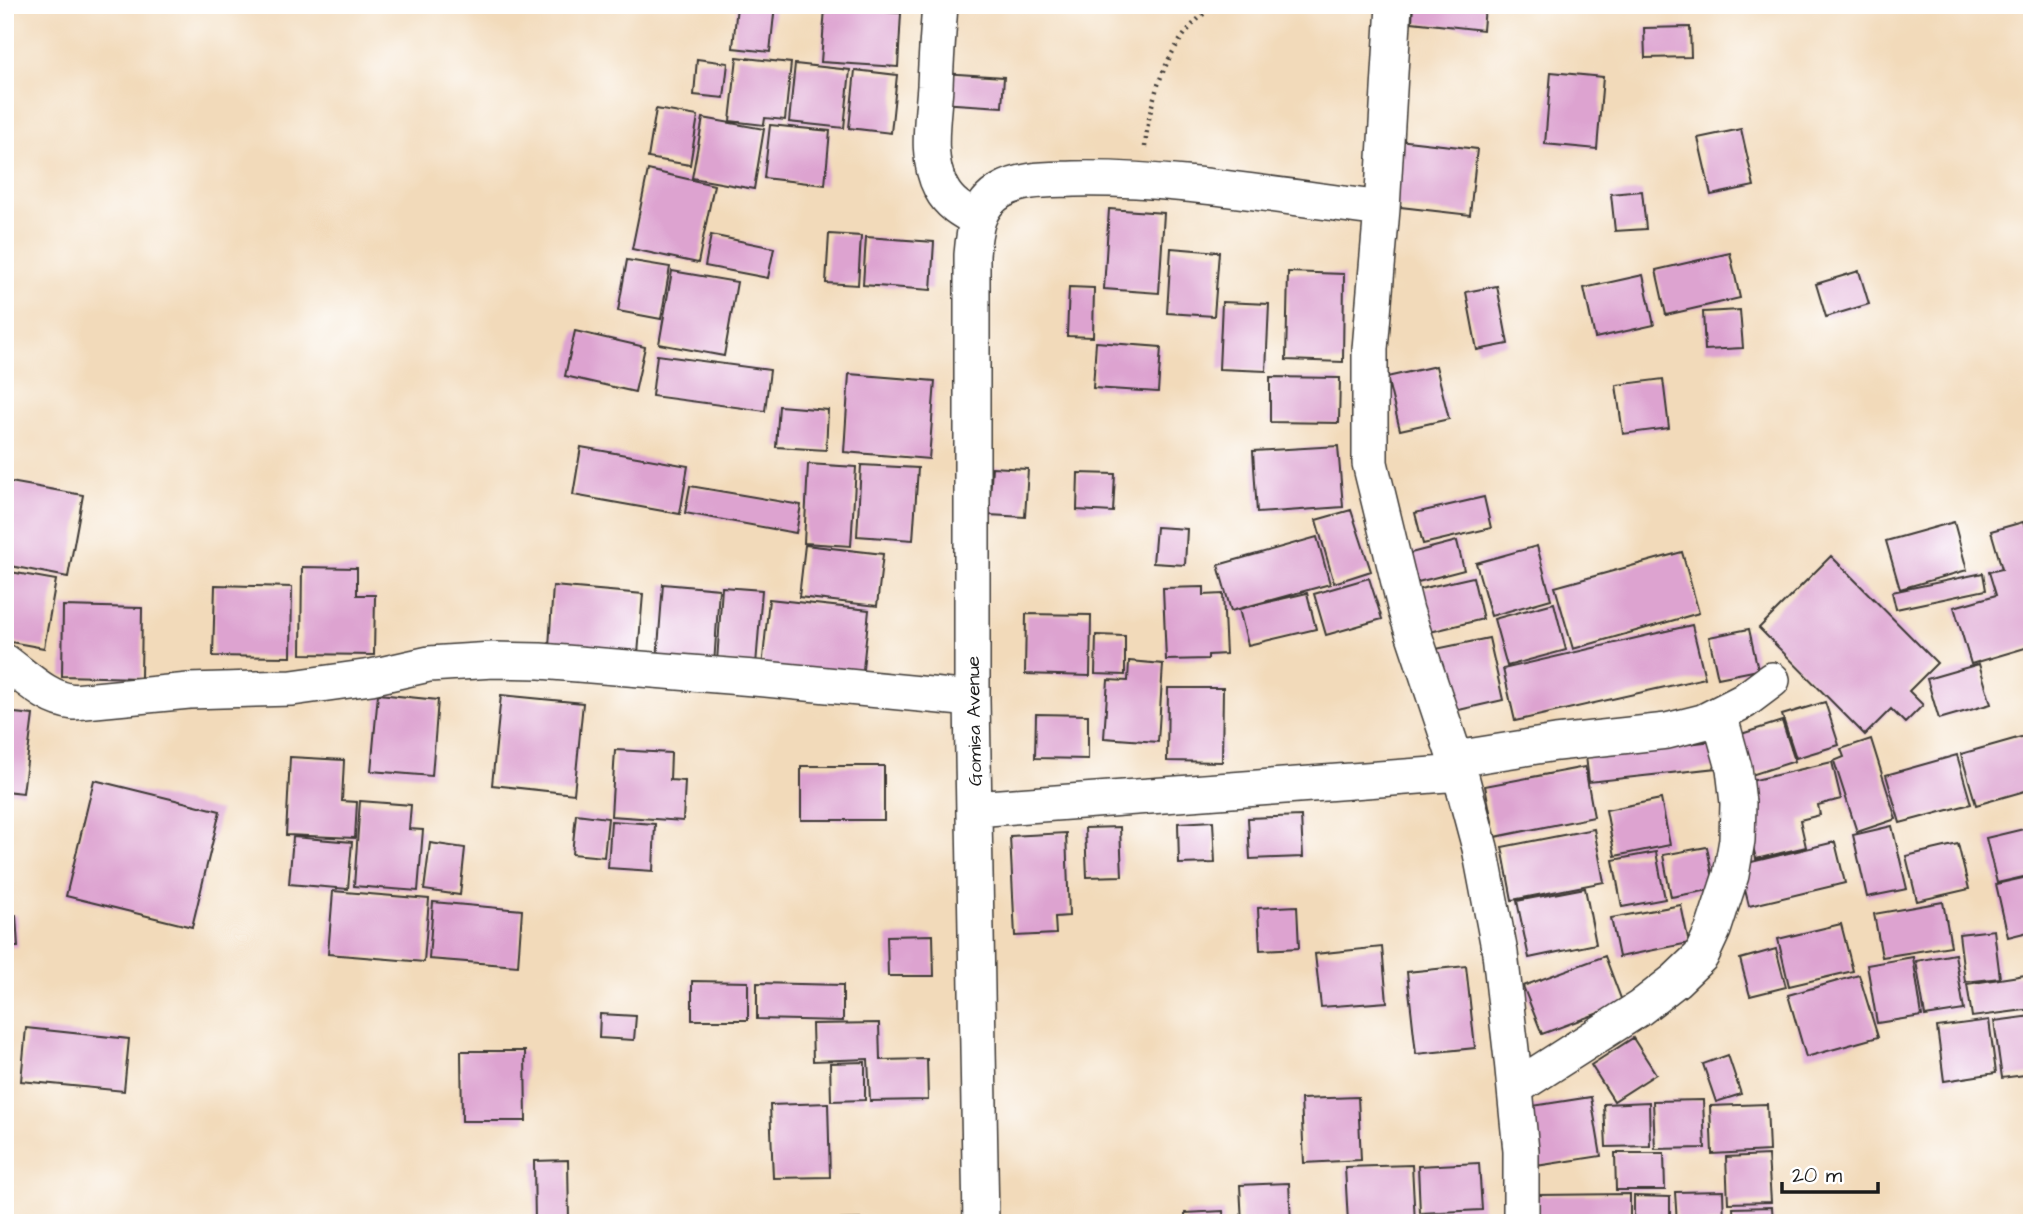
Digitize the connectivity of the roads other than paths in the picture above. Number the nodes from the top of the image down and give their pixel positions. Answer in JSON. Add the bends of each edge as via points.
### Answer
{"nodes":[{"id":1,"x":940,"y":5,"type":"edge"},
{"id":2,"x":1394,"y":5,"type":"edge"},
{"id":3,"x":1382,"y":209,"type":"junction"},
{"id":4,"x":976,"y":219,"type":"junction"},
{"id":5,"x":5,"y":662,"type":"edge"},
{"id":6,"x":1772,"y":680,"type":"dead end"},
{"id":7,"x":972,"y":699,"type":"junction"},
{"id":8,"x":1719,"y":714,"type":"junction"},
{"id":9,"x":1457,"y":766,"type":"junction"},
{"id":10,"x":974,"y":809,"type":"junction"},
{"id":11,"x":1515,"y":1088,"type":"junction"},
{"id":12,"x":981,"y":1223,"type":"edge"},
{"id":13,"x":1521,"y":1223,"type":"edge"}],
"edges":[{"from":1,"to":4,"type":"street","via":[[932,153],[939,186],[947,198]]},
{"from":2,"to":3,"type":"street"},
{"from":3,"to":4,"type":"street","via":[[1143,180],[1099,179],[1021,182],[1000,191]]},
{"from":3,"to":9,"type":"street","via":[[1370,349],[1370,463],[1406,611]]},
{"from":4,"to":7,"type":"street","name":"Gomisa Avenue","via":[[972,255]]},
{"from":5,"to":7,"type":"street","via":[[50,695],[74,702],[189,691],[292,688],[429,664],[493,660]]},
{"from":6,"to":8,"type":"street"},
{"from":7,"to":10,"type":"street","name":"Gomisa Avenue"},
{"from":8,"to":9,"type":"street","via":[[1667,731],[1556,743]]},
{"from":8,"to":11,"type":"street","via":[[1734,768],[1737,840],[1731,875],[1701,956],[1640,1008]]},
{"from":9,"to":10,"type":"street"},
{"from":9,"to":11,"type":"street","via":[[1480,848],[1500,953]]},
{"from":10,"to":12,"type":"street","name":"Gomisa Avenue"},
{"from":11,"to":13,"type":"street"}]}
